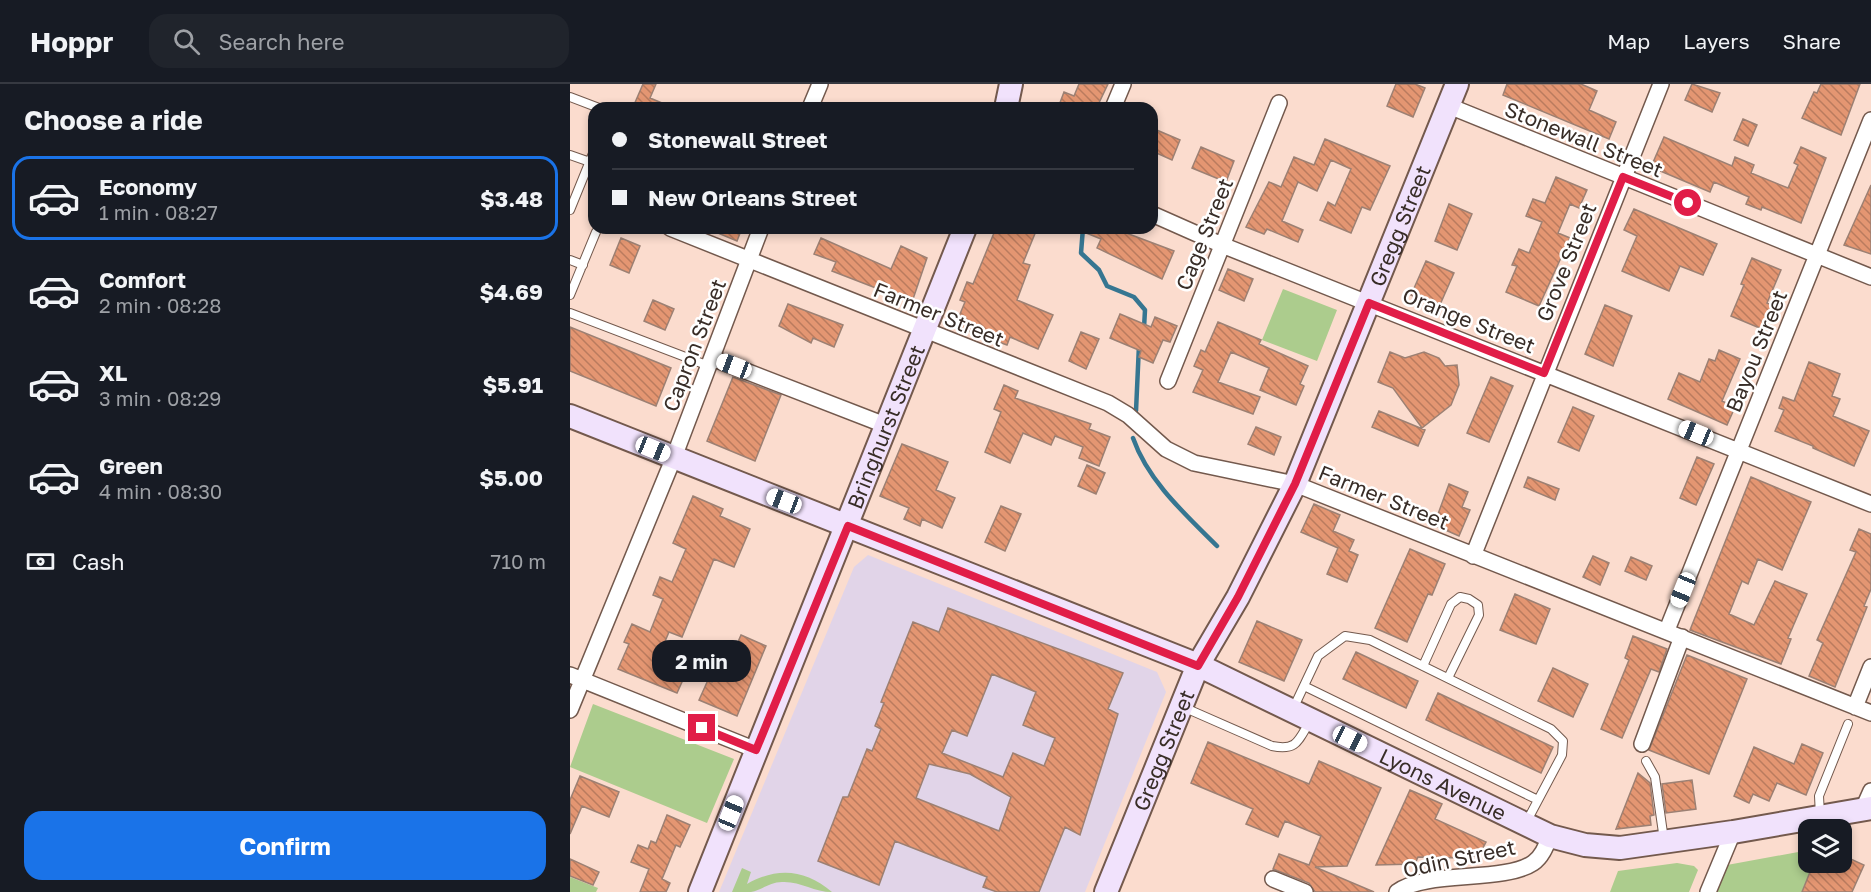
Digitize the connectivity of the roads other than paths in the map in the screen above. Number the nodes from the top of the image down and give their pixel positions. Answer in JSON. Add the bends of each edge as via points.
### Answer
{"nodes":[{"id":1,"x":820,"y":84,"type":"edge"},
{"id":2,"x":1011,"y":84,"type":"edge"},
{"id":3,"x":1123,"y":84,"type":"edge"},
{"id":4,"x":1457,"y":84,"type":"edge"},
{"id":5,"x":1660,"y":84,"type":"edge"},
{"id":6,"x":570,"y":97,"type":"edge"},
{"id":7,"x":812,"y":102,"type":"edge"},
{"id":8,"x":1007,"y":102,"type":"edge"},
{"id":9,"x":1116,"y":102,"type":"edge"},
{"id":10,"x":1279,"y":103,"type":"dead end"},
{"id":11,"x":588,"y":104,"type":"edge"},
{"id":12,"x":1449,"y":106,"type":"junction"},
{"id":13,"x":1871,"y":120,"type":"edge"},
{"id":14,"x":570,"y":155,"type":"edge"},
{"id":15,"x":588,"y":161,"type":"edge"},
{"id":16,"x":588,"y":167,"type":"edge"},
{"id":17,"x":1623,"y":177,"type":"junction"},
{"id":18,"x":570,"y":210,"type":"edge"},
{"id":19,"x":1158,"y":217,"type":"edge"},
{"id":20,"x":595,"y":234,"type":"edge"},
{"id":21,"x":685,"y":234,"type":"edge"},
{"id":22,"x":759,"y":234,"type":"edge"},
{"id":23,"x":963,"y":234,"type":"edge"},
{"id":24,"x":1222,"y":245,"type":"junction"},
{"id":25,"x":1816,"y":255,"type":"junction"},
{"id":26,"x":570,"y":260,"type":"edge"},
{"id":27,"x":749,"y":260,"type":"junction"},
{"id":28,"x":583,"y":265,"type":"junction"},
{"id":29,"x":1871,"y":277,"type":"edge"},
{"id":30,"x":570,"y":296,"type":"edge"},
{"id":31,"x":1369,"y":303,"type":"junction"},
{"id":32,"x":570,"y":313,"type":"edge"},
{"id":33,"x":924,"y":331,"type":"junction"},
{"id":34,"x":711,"y":362,"type":"junction"},
{"id":35,"x":1544,"y":373,"type":"junction"},
{"id":36,"x":1168,"y":381,"type":"dead end"},
{"id":37,"x":570,"y":416,"type":"edge"},
{"id":38,"x":885,"y":425,"type":"junction"},
{"id":39,"x":1739,"y":451,"type":"junction"},
{"id":40,"x":674,"y":457,"type":"junction"},
{"id":41,"x":1295,"y":484,"type":"junction"},
{"id":42,"x":1871,"y":504,"type":"edge"},
{"id":43,"x":848,"y":526,"type":"junction"},
{"id":44,"x":1473,"y":556,"type":"junction"},
{"id":45,"x":1667,"y":630,"type":"junction"},
{"id":46,"x":1682,"y":637,"type":"junction"},
{"id":47,"x":1198,"y":666,"type":"junction"},
{"id":48,"x":1424,"y":666,"type":"junction"},
{"id":49,"x":1871,"y":667,"type":"edge"},
{"id":50,"x":576,"y":678,"type":"edge"},
{"id":51,"x":1448,"y":678,"type":"junction"},
{"id":52,"x":1304,"y":686,"type":"junction"},
{"id":53,"x":1181,"y":706,"type":"junction"},
{"id":54,"x":1855,"y":707,"type":"junction"},
{"id":55,"x":570,"y":710,"type":"edge"},
{"id":56,"x":1871,"y":713,"type":"edge"},
{"id":57,"x":1301,"y":715,"type":"junction"},
{"id":58,"x":1848,"y":724,"type":"dead end"},
{"id":59,"x":1642,"y":744,"type":"dead end"},
{"id":60,"x":756,"y":750,"type":"junction"},
{"id":61,"x":1646,"y":761,"type":"dead end"},
{"id":62,"x":1538,"y":800,"type":"junction"},
{"id":63,"x":1868,"y":803,"type":"edge"},
{"id":64,"x":1820,"y":816,"type":"junction"},
{"id":65,"x":1525,"y":824,"type":"junction"},
{"id":66,"x":1733,"y":832,"type":"junction"},
{"id":67,"x":1550,"y":836,"type":"junction"},
{"id":68,"x":1664,"y":842,"type":"junction"},
{"id":69,"x":1273,"y":879,"type":"dead end"},
{"id":70,"x":700,"y":892,"type":"edge"},
{"id":71,"x":1106,"y":892,"type":"edge"},
{"id":72,"x":1305,"y":892,"type":"edge"},
{"id":73,"x":1397,"y":892,"type":"edge"},
{"id":74,"x":1708,"y":892,"type":"edge"}],
"edges":[{"from":1,"to":7,"type":"street"},
{"from":2,"to":8,"type":"street"},
{"from":3,"to":9,"type":"street"},
{"from":4,"to":12,"type":"street","name":"Gregg Street"},
{"from":5,"to":17,"type":"street","name":"Grove Street"},
{"from":6,"to":11,"type":"lane"},
{"from":10,"to":24,"type":"street","name":"Cage Street"},
{"from":12,"to":17,"type":"street","name":"Stonewall Street"},
{"from":12,"to":31,"type":"street","name":"Gregg Street"},
{"from":13,"to":25,"type":"street","name":"Bayou Street"},
{"from":14,"to":15,"type":"lane"},
{"from":16,"to":18,"type":"lane"},
{"from":17,"to":25,"type":"street","name":"Stonewall Street"},
{"from":17,"to":35,"type":"street","name":"Grove Street"},
{"from":19,"to":24,"type":"street","name":"Orange Street"},
{"from":20,"to":28,"type":"lane"},
{"from":21,"to":27,"type":"street","name":"Farmer Street"},
{"from":22,"to":27,"type":"street","name":"Capron Street"},
{"from":23,"to":33,"type":"street","name":"Bringhurst Street"},
{"from":24,"to":31,"type":"street","name":"Orange Street"},
{"from":24,"to":36,"type":"street","name":"Cage Street"},
{"from":25,"to":29,"type":"street","name":"Stonewall Street"},
{"from":25,"to":39,"type":"street","name":"Bayou Street"},
{"from":26,"to":28,"type":"lane"},
{"from":27,"to":33,"type":"street","name":"Farmer Street"},
{"from":27,"to":34,"type":"street","name":"Capron Street"},
{"from":28,"to":30,"type":"lane"},
{"from":31,"to":35,"type":"street","name":"Orange Street"},
{"from":31,"to":41,"type":"street","name":"Gregg Street"},
{"from":32,"to":34,"type":"lane"},
{"from":33,"to":38,"type":"street","name":"Bringhurst Street"},
{"from":33,"to":41,"type":"street","name":"Farmer Street","via":[[1108,403],[1128,415],[1166,449],[1194,463]]},
{"from":34,"to":38,"type":"street"},
{"from":34,"to":40,"type":"street","name":"Capron Street"},
{"from":35,"to":39,"type":"street","name":"Orange Street"},
{"from":35,"to":44,"type":"street","name":"Grove Street"},
{"from":37,"to":40,"type":"street","name":"Lyons Avenue"},
{"from":38,"to":43,"type":"street","name":"Bringhurst Street"},
{"from":39,"to":42,"type":"street","name":"Orange Street"},
{"from":39,"to":45,"type":"street","name":"Bayou Street"},
{"from":40,"to":43,"type":"street","name":"Lyons Avenue"},
{"from":40,"to":50,"type":"street","name":"Capron Street"},
{"from":41,"to":44,"type":"street","name":"Farmer Street"},
{"from":41,"to":47,"type":"street","name":"Gregg Street"},
{"from":43,"to":47,"type":"street","name":"Lyons Avenue"},
{"from":43,"to":60,"type":"street","name":"Bringhurst Street"},
{"from":44,"to":45,"type":"street","name":"Farmer Street"},
{"from":45,"to":46,"type":"street","name":"Farmer Street"},
{"from":46,"to":54,"type":"street","name":"Farmer Street"},
{"from":46,"to":59,"type":"street"},
{"from":47,"to":53,"type":"street","name":"Gregg Street"},
{"from":47,"to":57,"type":"street","name":"Lyons Avenue"},
{"from":48,"to":51,"type":"lane"},
{"from":48,"to":51,"type":"lane","via":[[1451,604],[1460,597],[1469,598],[1478,605],[1479,615]]},
{"from":48,"to":52,"type":"lane","via":[[1370,639],[1345,636],[1318,656]]},
{"from":49,"to":54,"type":"street"},
{"from":50,"to":55,"type":"street","name":"Capron Street"},
{"from":50,"to":60,"type":"street"},
{"from":51,"to":62,"type":"lane","via":[[1551,729],[1563,741],[1562,755]]},
{"from":52,"to":57,"type":"lane"},
{"from":52,"to":62,"type":"lane"},
{"from":53,"to":57,"type":"lane","via":[[1286,749],[1296,744]]},
{"from":53,"to":71,"type":"street","name":"Gregg Street"},
{"from":54,"to":56,"type":"street","name":"Farmer Street"},
{"from":57,"to":65,"type":"street","name":"Lyons Avenue"},
{"from":58,"to":64,"type":"lane","via":[[1819,796]]},
{"from":60,"to":70,"type":"street","name":"Bringhurst Street"},
{"from":61,"to":68,"type":"lane","via":[[1655,777]]},
{"from":62,"to":65,"type":"lane"},
{"from":63,"to":64,"type":"street","name":"Lyons Avenue"},
{"from":64,"to":66,"type":"street","name":"Lyons Avenue"},
{"from":65,"to":67,"type":"street","name":"Lyons Avenue"},
{"from":66,"to":68,"type":"street","name":"Lyons Avenue"},
{"from":66,"to":74,"type":"street"},
{"from":67,"to":68,"type":"street","name":"Lyons Avenue","via":[[1620,848]]},
{"from":67,"to":73,"type":"street","name":"Odin Street","via":[[1544,852],[1533,864],[1413,884]]},
{"from":69,"to":72,"type":"street"}]}
